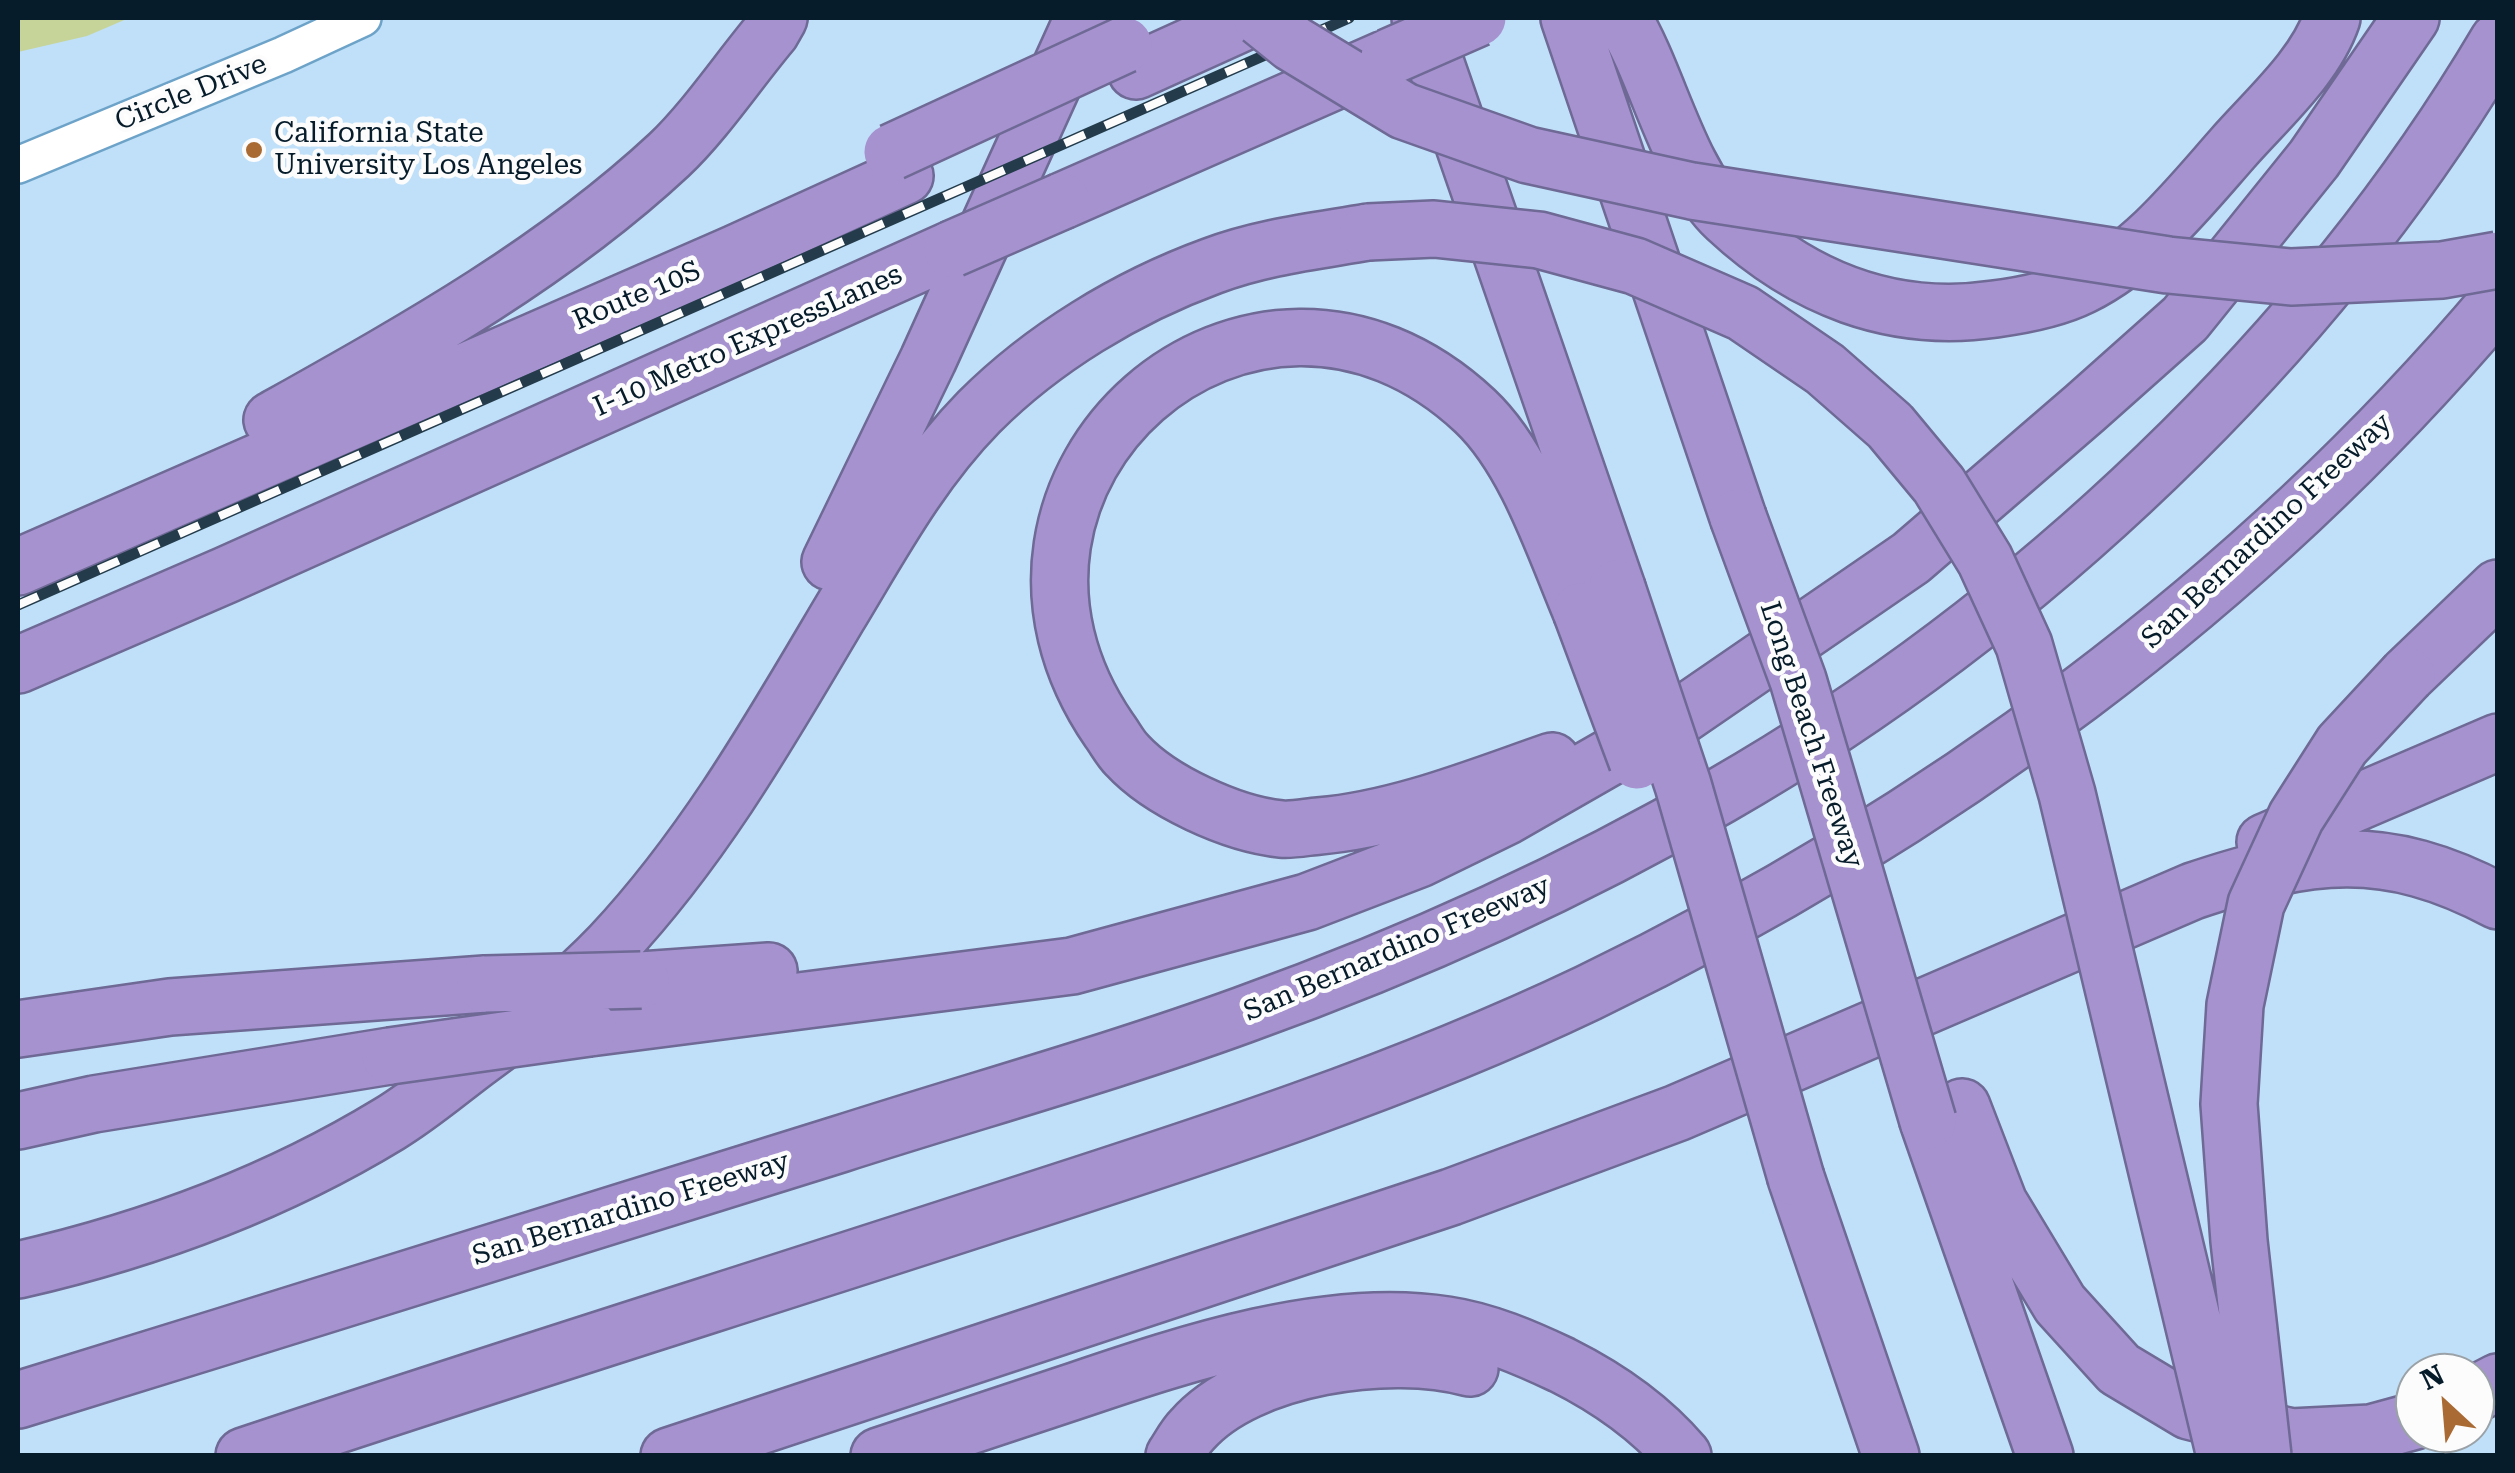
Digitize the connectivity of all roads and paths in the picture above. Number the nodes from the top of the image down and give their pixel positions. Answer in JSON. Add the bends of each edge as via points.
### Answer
{"nodes":[{"id":1,"x":362,"y":18,"type":"edge"},
{"id":2,"x":779,"y":18,"type":"edge"},
{"id":3,"x":1083,"y":18,"type":"edge"},
{"id":4,"x":1188,"y":18,"type":"edge"},
{"id":5,"x":1257,"y":18,"type":"edge"},
{"id":6,"x":1478,"y":18,"type":"edge"},
{"id":7,"x":1569,"y":18,"type":"edge"},
{"id":8,"x":1623,"y":18,"type":"edge"},
{"id":9,"x":2332,"y":18,"type":"edge"},
{"id":10,"x":2411,"y":18,"type":"edge"},
{"id":11,"x":1404,"y":37,"type":"edge"},
{"id":12,"x":2498,"y":41,"type":"edge"},
{"id":13,"x":898,"y":164,"type":"junction"},
{"id":14,"x":18,"y":165,"type":"edge"},
{"id":15,"x":2498,"y":260,"type":"edge"},
{"id":16,"x":2498,"y":301,"type":"edge"},
{"id":17,"x":272,"y":420,"type":"junction"},
{"id":18,"x":18,"y":538,"type":"edge"},
{"id":19,"x":18,"y":566,"type":"edge"},
{"id":20,"x":2498,"y":588,"type":"edge"},
{"id":21,"x":1599,"y":599,"type":"junction"},
{"id":22,"x":18,"y":665,"type":"edge"},
{"id":23,"x":1678,"y":718,"type":"junction"},
{"id":24,"x":2498,"y":742,"type":"edge"},
{"id":25,"x":2498,"y":901,"type":"edge"},
{"id":26,"x":1205,"y":931,"type":"junction"},
{"id":27,"x":626,"y":963,"type":"junction"},
{"id":28,"x":1988,"y":978,"type":"junction"},
{"id":29,"x":18,"y":1029,"type":"edge"},
{"id":30,"x":1945,"y":1114,"type":"junction"},
{"id":31,"x":18,"y":1121,"type":"edge"},
{"id":32,"x":18,"y":1270,"type":"edge"},
{"id":33,"x":18,"y":1400,"type":"edge"},
{"id":34,"x":2395,"y":1427,"type":"edge"},
{"id":35,"x":249,"y":1454,"type":"edge"},
{"id":36,"x":669,"y":1456,"type":"edge"},
{"id":37,"x":880,"y":1456,"type":"edge"},
{"id":38,"x":1174,"y":1456,"type":"edge"},
{"id":39,"x":1648,"y":1456,"type":"edge"},
{"id":40,"x":1682,"y":1456,"type":"edge"},
{"id":41,"x":1891,"y":1456,"type":"edge"},
{"id":42,"x":2045,"y":1456,"type":"edge"},
{"id":43,"x":2225,"y":1456,"type":"edge"},
{"id":44,"x":2263,"y":1456,"type":"edge"}],
"edges":[{"from":1,"to":14,"type":"street","name":"Circle Drive"},
{"from":2,"to":17,"type":"highway","via":[[671,153],[565,241],[428,332]]},
{"from":3,"to":27,"type":"highway","via":[[928,360]]},
{"from":4,"to":13,"type":"highway","bridge":true},
{"from":5,"to":13,"type":"highway","name":"Route 10S"},
{"from":5,"to":15,"type":"highway","bridge":true,"via":[[1404,111],[1528,155],[1692,191],[2291,277],[2442,270]]},
{"from":6,"to":11,"type":"highway","name":"I-10 Metro ExpressLanes","bridge":true},
{"from":7,"to":30,"type":"highway","name":"Long Beach Freeway","bridge":true},
{"from":8,"to":9,"type":"highway","via":[[1690,166],[1723,214],[1772,256],[1834,290],[1902,311],[1966,314],[2028,305],[2083,285],[2156,235],[2300,72]]},
{"from":10,"to":23,"type":"highway","via":[[2314,159],[2186,319],[1911,558]]},
{"from":11,"to":21,"type":"highway"},
{"from":11,"to":22,"type":"highway","name":"I-10 Metro ExpressLanes","bridge":true,"via":[[1062,201]]},
{"from":12,"to":33,"type":"highway","name":"San Bernardino Freeway","via":[[2359,242],[2180,445],[1961,633],[1720,796],[1494,912],[1242,1016]]},
{"from":13,"to":17,"type":"highway"},
{"from":13,"to":19,"type":"highway","name":"Route 10S","via":[[734,254]]},
{"from":16,"to":35,"type":"highway","name":"San Bernardino Freeway","via":[[2336,475],[2155,637],[1906,813],[1675,949],[1416,1068],[1256,1128]]},
{"from":17,"to":18,"type":"highway"},
{"from":20,"to":44,"type":"highway","bridge":true,"via":[[2342,744],[2296,817],[2256,904],[2235,1004],[2229,1104]]},
{"from":21,"to":23,"type":"highway","via":[[1478,413],[1429,374],[1336,338],[1231,348],[1176,373],[1124,414],[1087,466],[1067,523],[1058,580],[1066,641],[1088,699],[1127,756],[1178,794],[1282,830],[1434,802]]},
{"from":21,"to":41,"type":"highway","bridge":true,"via":[[1684,785],[1796,1178]]},
{"from":23,"to":26,"type":"highway","via":[[1419,860]]},
{"from":24,"to":28,"type":"highway","via":[[2181,879]]},
{"from":25,"to":28,"type":"highway","via":[[2455,878],[2402,864],[2325,857],[2193,891]]},
{"from":26,"to":27,"type":"highway","via":[[1062,950]]},
{"from":26,"to":31,"type":"highway","bridge":true,"via":[[1072,966],[390,1056]]},
{"from":27,"to":29,"type":"highway","bridge":true,"via":[[484,984],[170,1007]]},
{"from":27,"to":32,"type":"highway","via":[[537,1015],[392,1122],[292,1178],[196,1219]]},
{"from":27,"to":43,"type":"highway","bridge":true,"via":[[895,517],[980,412],[1078,334],[1212,265],[1368,232],[1434,229],[1538,240],[1635,266],[1742,313],[1825,369],[1890,426],[1939,485],[1985,560],[2024,645],[2072,813]]},
{"from":28,"to":36,"type":"highway","via":[[1676,1112],[1451,1197]]},
{"from":30,"to":34,"type":"highway","via":[[2060,1304],[2119,1370],[2189,1411],[2291,1437]]},
{"from":30,"to":42,"type":"highway","name":"Long Beach Freeway"},
{"from":37,"to":40,"type":"highway","via":[[1141,1368],[1267,1334],[1376,1321],[1448,1325],[1521,1346],[1604,1386]]},
{"from":38,"to":39,"type":"highway","via":[[1193,1428],[1227,1402],[1292,1374],[1355,1360],[1458,1364],[1510,1379],[1556,1396]]}]}
